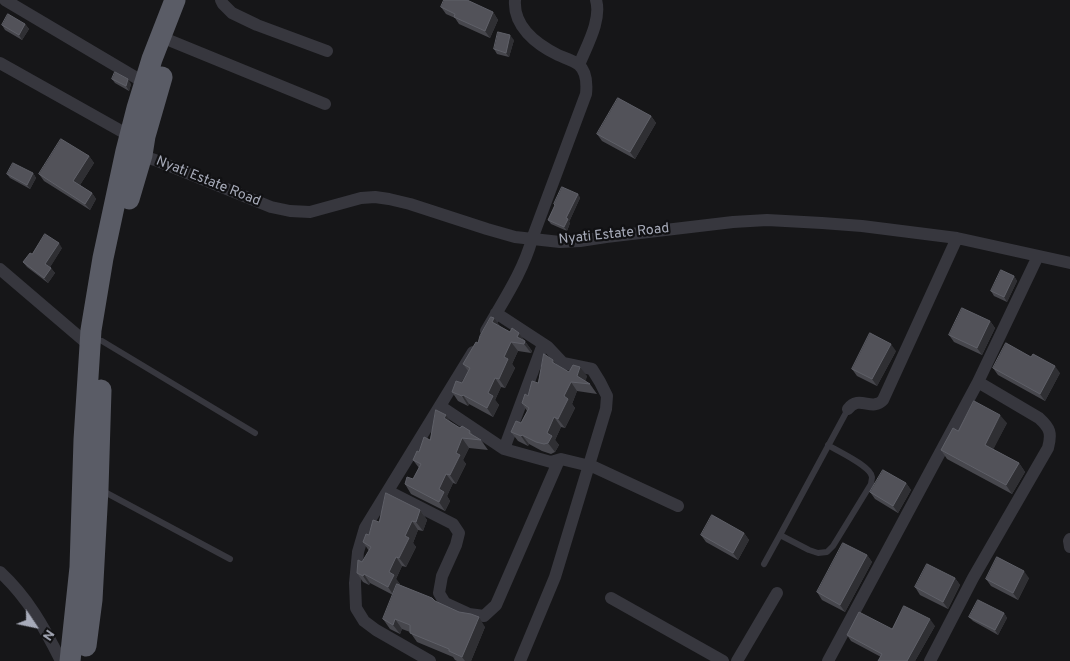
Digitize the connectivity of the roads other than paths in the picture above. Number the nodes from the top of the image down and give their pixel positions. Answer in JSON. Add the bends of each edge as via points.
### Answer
{"nodes":[{"id":1,"x":5,"y":0,"type":"edge"},
{"id":2,"x":174,"y":0,"type":"edge"},
{"id":3,"x":186,"y":0,"type":"edge"},
{"id":4,"x":221,"y":0,"type":"edge"},
{"id":5,"x":515,"y":0,"type":"edge"},
{"id":6,"x":596,"y":0,"type":"edge"},
{"id":7,"x":172,"y":41,"type":"junction"},
{"id":8,"x":327,"y":51,"type":"dead end"},
{"id":9,"x":0,"y":63,"type":"edge"},
{"id":10,"x":579,"y":65,"type":"junction"},
{"id":11,"x":145,"y":83,"type":"junction"},
{"id":12,"x":325,"y":104,"type":"dead end"},
{"id":13,"x":133,"y":147,"type":"junction"},
{"id":14,"x":957,"y":238,"type":"junction"},
{"id":15,"x":532,"y":239,"type":"junction"},
{"id":16,"x":1038,"y":256,"type":"junction"},
{"id":17,"x":1070,"y":263,"type":"edge"},
{"id":18,"x":0,"y":269,"type":"edge"},
{"id":19,"x":496,"y":313,"type":"junction"},
{"id":20,"x":96,"y":344,"type":"junction"},
{"id":21,"x":543,"y":344,"type":"junction"},
{"id":22,"x":978,"y":382,"type":"junction"},
{"id":23,"x":440,"y":406,"type":"junction"},
{"id":24,"x":848,"y":410,"type":"joint"},
{"id":25,"x":255,"y":433,"type":"dead end"},
{"id":26,"x":828,"y":445,"type":"junction"},
{"id":27,"x":504,"y":449,"type":"junction"},
{"id":28,"x":559,"y":460,"type":"junction"},
{"id":29,"x":589,"y":466,"type":"junction"},
{"id":30,"x":98,"y":489,"type":"junction"},
{"id":31,"x":388,"y":491,"type":"junction"},
{"id":32,"x":678,"y":506,"type":"dead end"},
{"id":33,"x":780,"y":535,"type":"junction"},
{"id":34,"x":1070,"y":539,"type":"edge"},
{"id":35,"x":1070,"y":547,"type":"edge"},
{"id":36,"x":230,"y":559,"type":"dead end"},
{"id":37,"x":764,"y":564,"type":"dead end"},
{"id":38,"x":0,"y":572,"type":"edge"},
{"id":39,"x":777,"y":594,"type":"dead end"},
{"id":40,"x":611,"y":598,"type":"dead end"},
{"id":41,"x":61,"y":661,"type":"edge"},
{"id":42,"x":70,"y":661,"type":"edge"},
{"id":43,"x":83,"y":661,"type":"edge"},
{"id":44,"x":430,"y":661,"type":"edge"},
{"id":45,"x":520,"y":661,"type":"edge"},
{"id":46,"x":722,"y":661,"type":"edge"},
{"id":47,"x":736,"y":661,"type":"edge"},
{"id":48,"x":828,"y":661,"type":"edge"},
{"id":49,"x":930,"y":661,"type":"edge"}],
"edges":[{"from":1,"to":11,"type":"street"},
{"from":2,"to":11,"type":"highway"},
{"from":3,"to":7,"type":"highway"},
{"from":4,"to":8,"type":"street","via":[[232,13]]},
{"from":5,"to":10,"type":"street","via":[[517,20],[530,36]]},
{"from":6,"to":10,"type":"street","via":[[595,24]]},
{"from":7,"to":12,"type":"street"},
{"from":7,"to":13,"type":"highway","via":[[145,136]]},
{"from":9,"to":13,"type":"street","name":"Nyati Estate Road"},
{"from":10,"to":15,"type":"street","via":[[586,76],[586,94]]},
{"from":11,"to":13,"type":"highway"},
{"from":13,"to":15,"type":"street","name":"Nyati Estate Road","via":[[271,207],[290,212],[310,212],[361,198],[390,198],[487,229]]},
{"from":13,"to":20,"type":"highway","via":[[130,196]]},
{"from":14,"to":15,"type":"street","name":"Nyati Estate Road","via":[[862,226],[767,220],[580,241]]},
{"from":14,"to":16,"type":"street","name":"Nyati Estate Road"},
{"from":14,"to":24,"type":"street","via":[[883,400],[876,404],[854,403]]},
{"from":15,"to":19,"type":"street","via":[[528,256]]},
{"from":16,"to":17,"type":"street","name":"Nyati Estate Road"},
{"from":16,"to":22,"type":"street"},
{"from":18,"to":20,"type":"street"},
{"from":19,"to":21,"type":"street"},
{"from":19,"to":23,"type":"street"},
{"from":20,"to":25,"type":"lane"},
{"from":20,"to":30,"type":"highway"},
{"from":20,"to":42,"type":"highway","via":[[84,440],[80,567]]},
{"from":21,"to":27,"type":"street"},
{"from":21,"to":29,"type":"street","via":[[564,362],[592,369],[607,396]]},
{"from":22,"to":48,"type":"street"},
{"from":22,"to":49,"type":"street","via":[[1039,418],[1050,431],[1050,438],[1048,448],[973,578]]},
{"from":23,"to":27,"type":"street"},
{"from":23,"to":31,"type":"street"},
{"from":24,"to":26,"type":"lane"},
{"from":26,"to":33,"type":"lane"},
{"from":26,"to":33,"type":"lane","via":[[864,466],[873,478],[870,484],[827,552],[809,550]]},
{"from":27,"to":28,"type":"street","via":[[551,462]]},
{"from":28,"to":29,"type":"street"},
{"from":28,"to":31,"type":"street","via":[[496,605],[484,616],[468,614],[445,603],[439,593],[442,576],[459,533],[453,524]]},
{"from":29,"to":32,"type":"street"},
{"from":29,"to":45,"type":"street","via":[[555,576]]},
{"from":30,"to":36,"type":"lane"},
{"from":30,"to":43,"type":"highway","via":[[92,600]]},
{"from":31,"to":44,"type":"street","via":[[365,528],[358,552],[356,608],[364,621],[376,630]]},
{"from":33,"to":37,"type":"lane"},
{"from":34,"to":35,"type":"street"},
{"from":38,"to":41,"type":"street","via":[[36,614]]},
{"from":39,"to":47,"type":"street"},
{"from":40,"to":46,"type":"street"}]}
